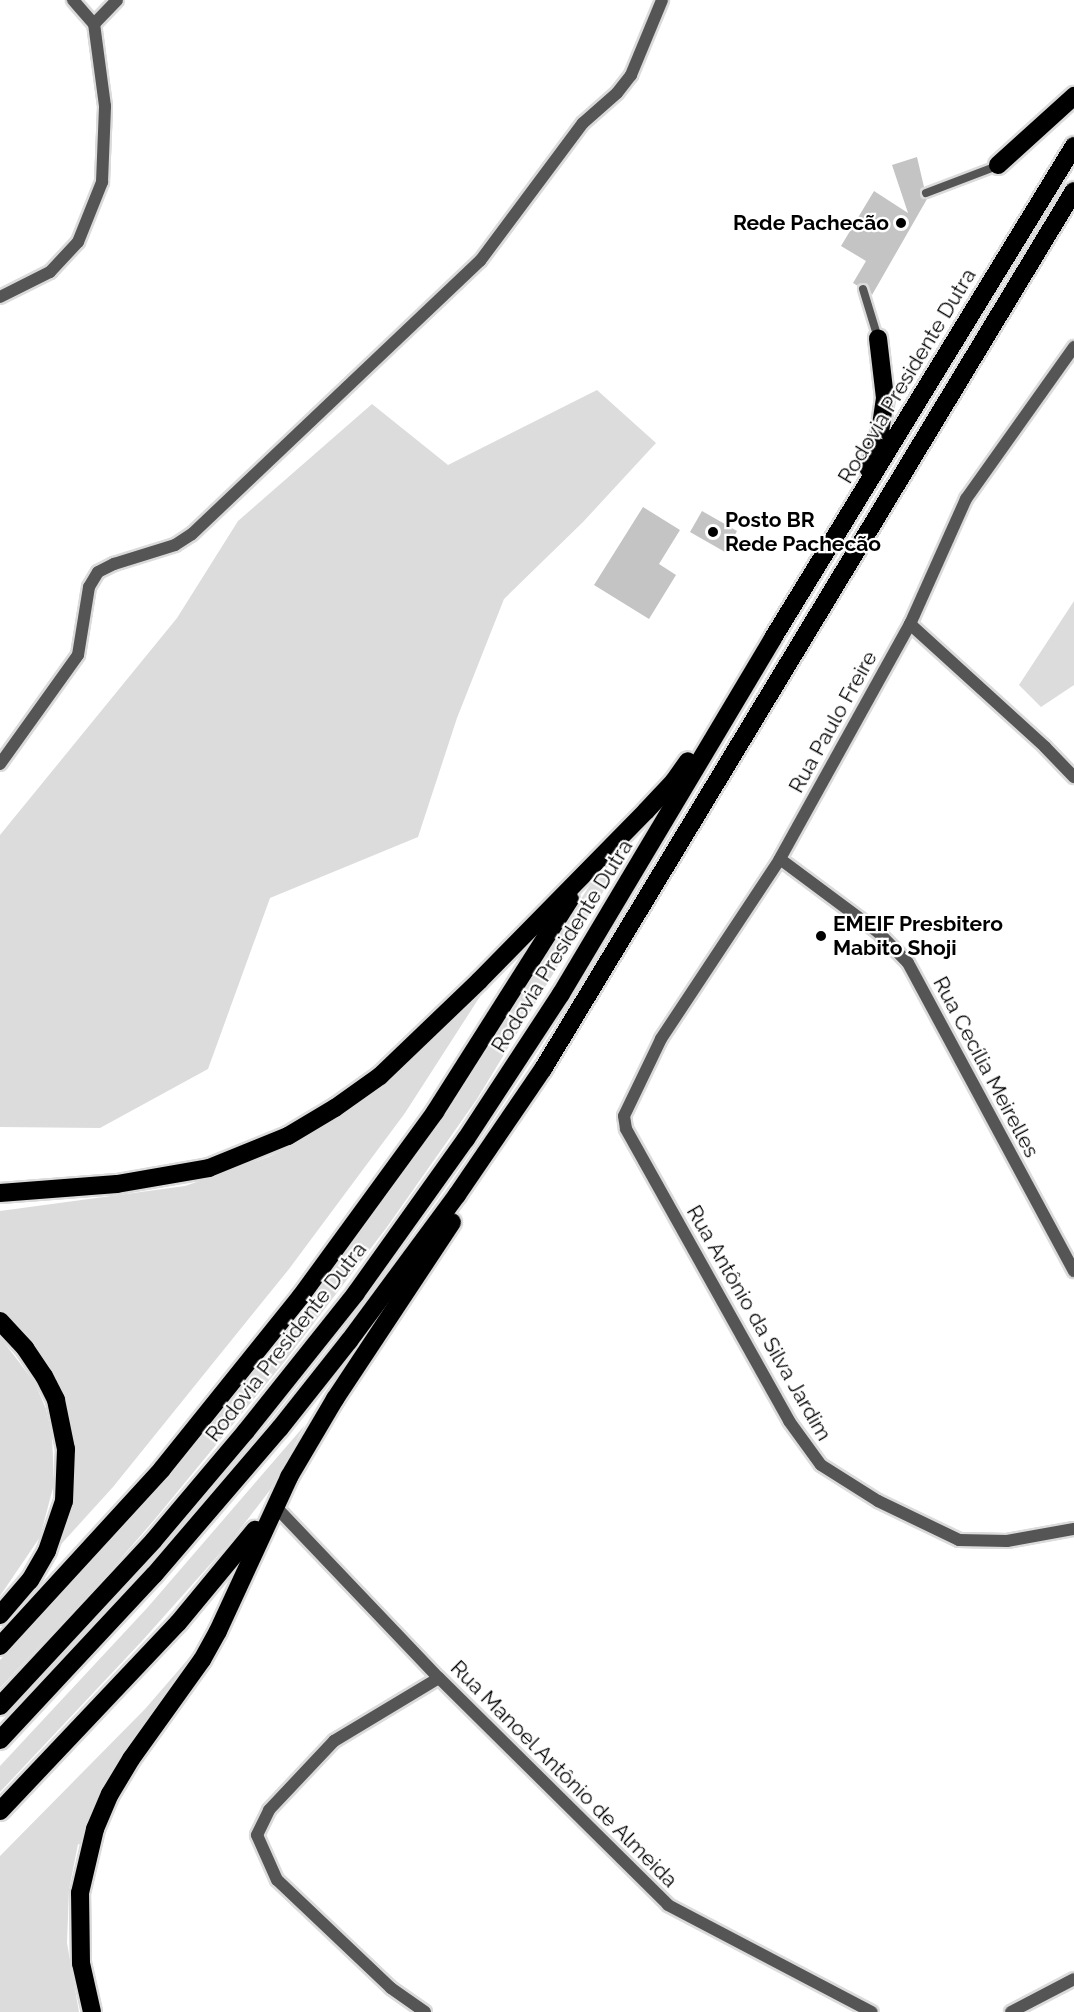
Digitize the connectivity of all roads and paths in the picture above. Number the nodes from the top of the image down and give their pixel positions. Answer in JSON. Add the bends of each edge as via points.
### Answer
{"nodes":[{"id":1,"x":74,"y":0,"type":"edge"},
{"id":2,"x":117,"y":0,"type":"edge"},
{"id":3,"x":662,"y":0,"type":"edge"},
{"id":4,"x":94,"y":24,"type":"junction"},
{"id":5,"x":1074,"y":96,"type":"edge"},
{"id":6,"x":1074,"y":146,"type":"edge"},
{"id":7,"x":999,"y":165,"type":"joint"},
{"id":8,"x":1074,"y":191,"type":"edge"},
{"id":9,"x":926,"y":193,"type":"dead end"},
{"id":10,"x":863,"y":290,"type":"dead end"},
{"id":11,"x":0,"y":297,"type":"edge"},
{"id":12,"x":878,"y":338,"type":"joint"},
{"id":13,"x":1074,"y":347,"type":"edge"},
{"id":14,"x":849,"y":515,"type":"junction"},
{"id":15,"x":910,"y":624,"type":"junction"},
{"id":16,"x":773,"y":638,"type":"junction"},
{"id":17,"x":0,"y":764,"type":"edge"},
{"id":18,"x":1074,"y":777,"type":"edge"},
{"id":19,"x":780,"y":859,"type":"junction"},
{"id":20,"x":590,"y":867,"type":"junction"},
{"id":21,"x":543,"y":1069,"type":"junction"},
{"id":22,"x":624,"y":1116,"type":"joint"},
{"id":23,"x":72,"y":1189,"type":"junction"},
{"id":24,"x":0,"y":1193,"type":"edge"},
{"id":25,"x":0,"y":1202,"type":"edge"},
{"id":26,"x":1074,"y":1271,"type":"edge"},
{"id":27,"x":0,"y":1321,"type":"edge"},
{"id":28,"x":274,"y":1505,"type":"junction"},
{"id":29,"x":1074,"y":1529,"type":"edge"},
{"id":30,"x":0,"y":1615,"type":"edge"},
{"id":31,"x":0,"y":1646,"type":"edge"},
{"id":32,"x":439,"y":1678,"type":"junction"},
{"id":33,"x":0,"y":1706,"type":"edge"},
{"id":34,"x":0,"y":1740,"type":"edge"},
{"id":35,"x":0,"y":1811,"type":"edge"},
{"id":36,"x":1074,"y":1979,"type":"edge"},
{"id":37,"x":92,"y":2012,"type":"edge"},
{"id":38,"x":425,"y":2012,"type":"edge"},
{"id":39,"x":872,"y":2012,"type":"edge"},
{"id":40,"x":1011,"y":2012,"type":"edge"}],
"edges":[{"from":1,"to":4,"type":"street"},
{"from":2,"to":4,"type":"street"},
{"from":3,"to":17,"type":"street","via":[[631,75],[583,123],[480,261],[192,534],[175,545],[98,572],[89,587],[78,655]]},
{"from":4,"to":11,"type":"street","via":[[105,106],[102,182],[78,242],[51,272]]},
{"from":5,"to":7,"type":"highway"},
{"from":6,"to":14,"type":"highway","name":"Rodovia Presidente Dutra"},
{"from":7,"to":9,"type":"lane"},
{"from":8,"to":21,"type":"highway"},
{"from":10,"to":12,"type":"lane"},
{"from":12,"to":14,"type":"highway","via":[[885,398],[879,439]]},
{"from":13,"to":15,"type":"street","name":"Rua Paulo Freire","via":[[966,499]]},
{"from":14,"to":16,"type":"highway","name":"Rodovia Presidente Dutra"},
{"from":15,"to":18,"type":"street"},
{"from":15,"to":19,"type":"street","name":"Rua Paulo Freire"},
{"from":16,"to":20,"type":"highway","via":[[674,781]]},
{"from":16,"to":33,"type":"highway","name":"Rodovia Presidente Dutra","via":[[561,994],[409,1221],[324,1334],[201,1485]]},
{"from":19,"to":22,"type":"street","name":"Rua Paulo Freire","via":[[661,1039]]},
{"from":19,"to":26,"type":"street","name":"Rua Cecília Meirelles","via":[[878,932],[908,963]]},
{"from":20,"to":23,"type":"highway","via":[[424,1035],[380,1076],[335,1108],[288,1136],[208,1168]]},
{"from":20,"to":31,"type":"highway","via":[[435,1112],[301,1296],[162,1468]]},
{"from":21,"to":28,"type":"highway","via":[[463,1205],[335,1399]]},
{"from":21,"to":34,"type":"highway","via":[[418,1250],[287,1419],[154,1575]]},
{"from":22,"to":29,"type":"street","name":"Rua Antônio da Silva Jardim","via":[[626,1130],[783,1411],[821,1465],[878,1501],[959,1540],[1007,1541]]},
{"from":23,"to":24,"type":"highway"},
{"from":23,"to":25,"type":"highway"},
{"from":27,"to":30,"type":"highway","via":[[44,1376],[56,1400],[66,1449],[64,1501],[48,1551]]},
{"from":28,"to":32,"type":"street","name":"Rua Manoel Antônio de Almeida"},
{"from":28,"to":35,"type":"highway","via":[[178,1623]]},
{"from":28,"to":37,"type":"highway","via":[[202,1660],[131,1759],[95,1829],[82,1883],[79,1926],[81,1963]]},
{"from":32,"to":38,"type":"street","via":[[334,1741],[269,1810],[256,1835],[277,1880],[391,1988]]},
{"from":32,"to":39,"type":"street","name":"Rua Manoel Antônio de Almeida","via":[[668,1905]]},
{"from":36,"to":40,"type":"street"}]}
